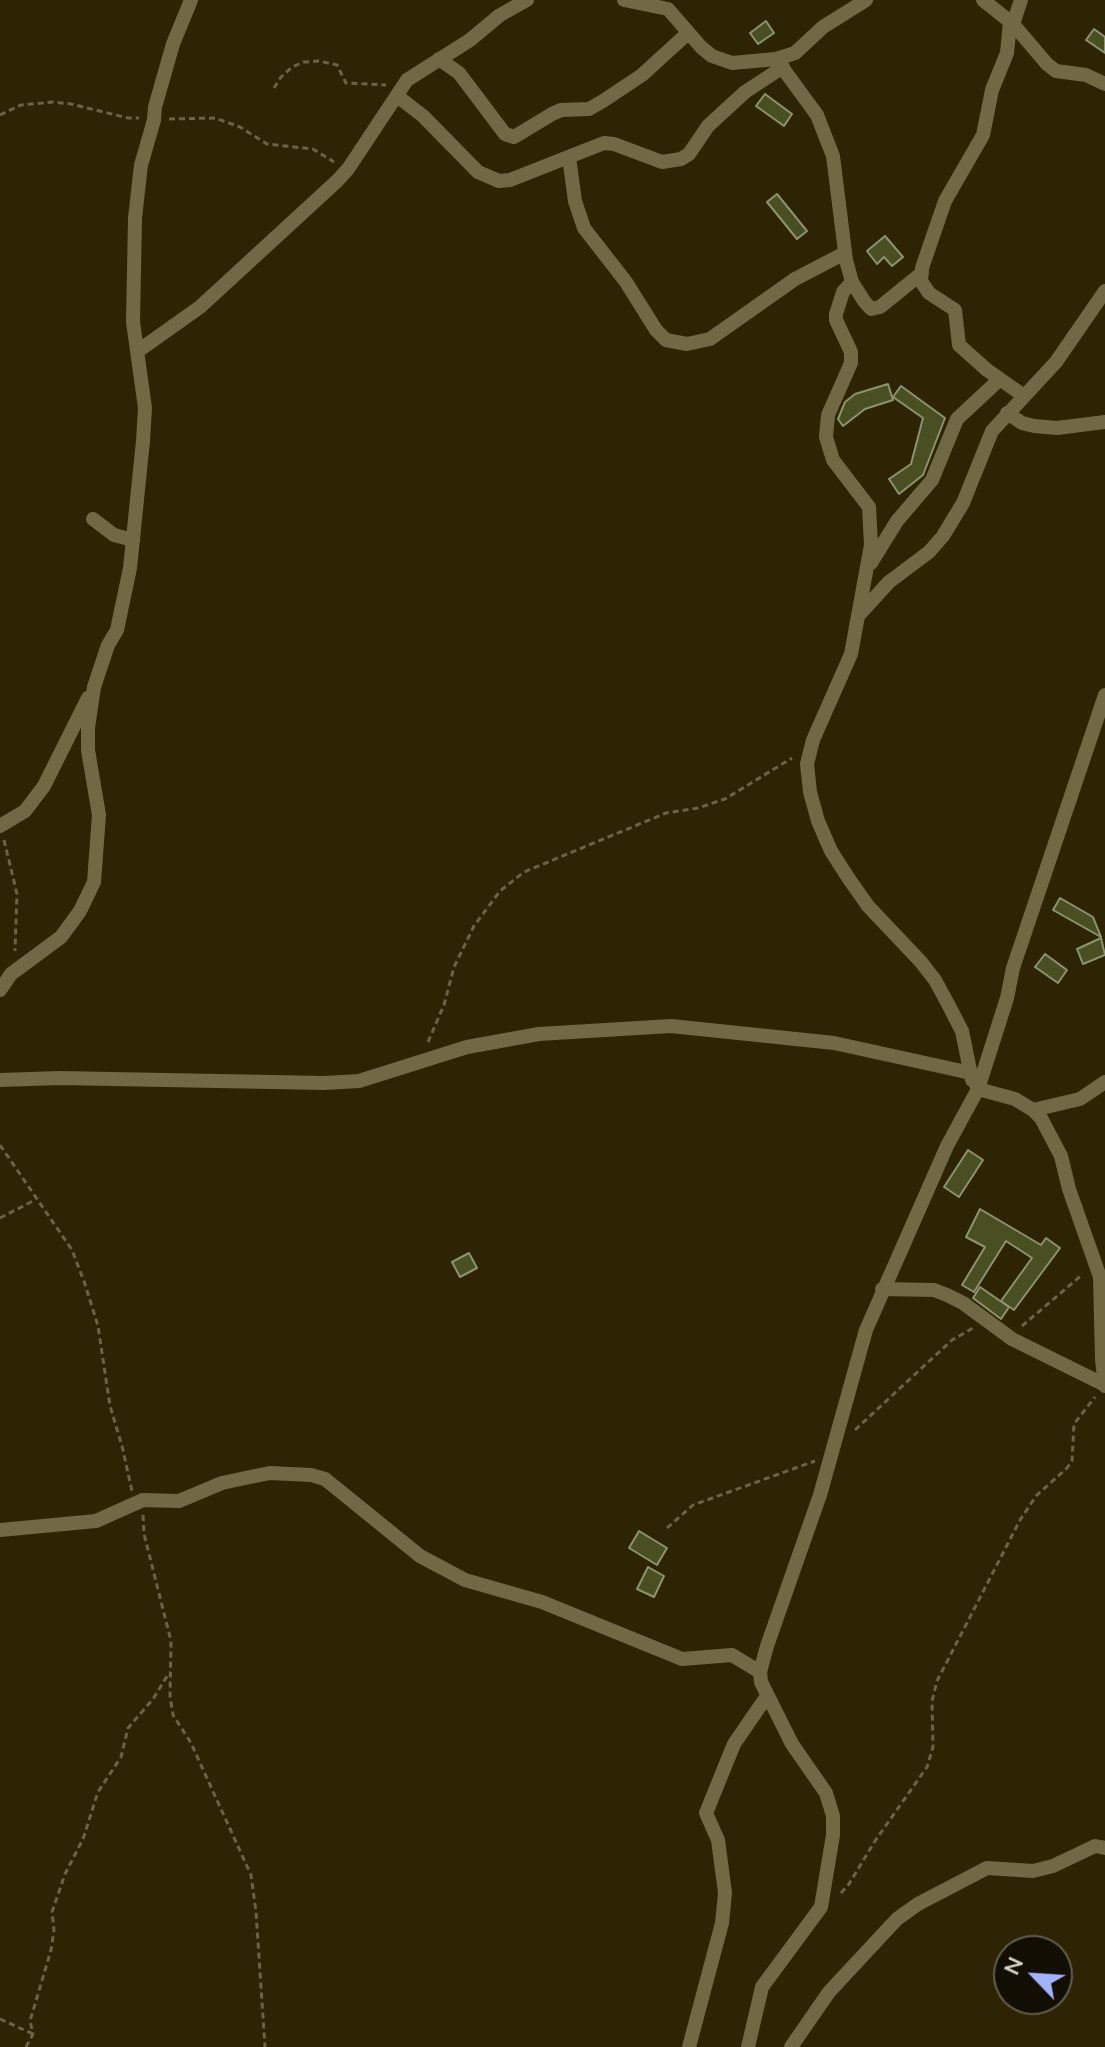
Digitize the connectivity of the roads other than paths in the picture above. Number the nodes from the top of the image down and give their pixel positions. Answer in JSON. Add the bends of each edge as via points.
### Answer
{"nodes":[{"id":1,"x":191,"y":0,"type":"edge"},
{"id":2,"x":527,"y":0,"type":"edge"},
{"id":3,"x":624,"y":0,"type":"edge"},
{"id":4,"x":866,"y":0,"type":"edge"},
{"id":5,"x":983,"y":0,"type":"edge"},
{"id":6,"x":1021,"y":0,"type":"edge"},
{"id":7,"x":1012,"y":23,"type":"junction"},
{"id":8,"x":688,"y":33,"type":"junction"},
{"id":9,"x":439,"y":59,"type":"junction"},
{"id":10,"x":780,"y":63,"type":"junction"},
{"id":11,"x":1105,"y":84,"type":"edge"},
{"id":12,"x":397,"y":96,"type":"junction"},
{"id":13,"x":569,"y":157,"type":"junction"},
{"id":14,"x":845,"y":253,"type":"junction"},
{"id":15,"x":922,"y":273,"type":"junction"},
{"id":16,"x":852,"y":282,"type":"junction"},
{"id":17,"x":1105,"y":291,"type":"edge"},
{"id":18,"x":138,"y":351,"type":"junction"},
{"id":19,"x":1000,"y":379,"type":"junction"},
{"id":20,"x":1024,"y":396,"type":"junction"},
{"id":21,"x":1007,"y":413,"type":"junction"},
{"id":22,"x":1105,"y":422,"type":"edge"},
{"id":23,"x":93,"y":519,"type":"dead end"},
{"id":24,"x":133,"y":540,"type":"junction"},
{"id":25,"x":866,"y":570,"type":"junction"},
{"id":26,"x":858,"y":616,"type":"junction"},
{"id":27,"x":94,"y":687,"type":"junction"},
{"id":28,"x":1105,"y":695,"type":"edge"},
{"id":29,"x":1,"y":826,"type":"edge"},
{"id":30,"x":0,"y":990,"type":"edge"},
{"id":31,"x":971,"y":1073,"type":"junction"},
{"id":32,"x":0,"y":1080,"type":"edge"},
{"id":33,"x":1105,"y":1082,"type":"edge"},
{"id":34,"x":976,"y":1092,"type":"junction"},
{"id":35,"x":1033,"y":1110,"type":"junction"},
{"id":36,"x":882,"y":1289,"type":"junction"},
{"id":37,"x":1105,"y":1385,"type":"edge"},
{"id":38,"x":0,"y":1530,"type":"edge"},
{"id":39,"x":760,"y":1672,"type":"junction"},
{"id":40,"x":767,"y":1696,"type":"junction"},
{"id":41,"x":1105,"y":1848,"type":"edge"},
{"id":42,"x":689,"y":2047,"type":"edge"},
{"id":43,"x":748,"y":2047,"type":"edge"},
{"id":44,"x":791,"y":2047,"type":"edge"}],
"edges":[{"from":1,"to":18,"type":"street","via":[[173,44],[141,165],[133,322]]},
{"from":2,"to":9,"type":"street"},
{"from":3,"to":8,"type":"street","via":[[668,9]]},
{"from":4,"to":10,"type":"street"},
{"from":5,"to":7,"type":"street"},
{"from":6,"to":7,"type":"street"},
{"from":7,"to":11,"type":"street","via":[[1056,71]]},
{"from":7,"to":15,"type":"street","via":[[983,135],[951,186]]},
{"from":8,"to":9,"type":"street","via":[[642,75],[603,101],[589,109],[561,110],[514,137],[505,134],[459,73]]},
{"from":8,"to":10,"type":"street","via":[[712,56],[732,63]]},
{"from":9,"to":12,"type":"street","via":[[407,80]]},
{"from":10,"to":13,"type":"street","via":[[708,126],[681,159],[662,162],[609,143]]},
{"from":10,"to":14,"type":"street","via":[[817,115],[833,156]]},
{"from":12,"to":13,"type":"street","via":[[489,178],[510,180]]},
{"from":12,"to":18,"type":"street","via":[[348,169],[200,307]]},
{"from":13,"to":14,"type":"street","via":[[584,228],[666,340],[687,344],[710,339],[795,279]]},
{"from":14,"to":16,"type":"street"},
{"from":15,"to":16,"type":"street","via":[[876,309]]},
{"from":15,"to":19,"type":"street","via":[[924,288],[955,310],[959,345]]},
{"from":16,"to":25,"type":"street","via":[[836,314],[851,363],[825,427],[833,460],[869,507]]},
{"from":17,"to":20,"type":"street","via":[[1056,362]]},
{"from":18,"to":24,"type":"street","via":[[145,408]]},
{"from":19,"to":20,"type":"street"},
{"from":19,"to":25,"type":"street","via":[[957,419],[932,480]]},
{"from":20,"to":21,"type":"street"},
{"from":21,"to":22,"type":"street","via":[[1034,426]]},
{"from":21,"to":26,"type":"street","via":[[992,431],[963,503],[943,536]]},
{"from":23,"to":24,"type":"street","via":[[114,535]]},
{"from":24,"to":27,"type":"street","via":[[117,630]]},
{"from":25,"to":26,"type":"street"},
{"from":26,"to":31,"type":"street","via":[[851,654],[813,740],[807,764],[810,792],[831,851],[868,906],[935,980],[962,1031]]},
{"from":27,"to":29,"type":"street","via":[[44,786],[25,811]]},
{"from":27,"to":30,"type":"street","via":[[88,728],[99,815],[94,882],[61,937],[11,974]]},
{"from":28,"to":34,"type":"street"},
{"from":31,"to":32,"type":"street","via":[[834,1043],[671,1026],[539,1034],[467,1047],[359,1081]]},
{"from":31,"to":34,"type":"street"},
{"from":33,"to":35,"type":"street","via":[[1080,1099]]},
{"from":34,"to":35,"type":"street","via":[[1015,1099]]},
{"from":34,"to":36,"type":"street"},
{"from":35,"to":37,"type":"street","via":[[1061,1156],[1100,1277]]},
{"from":36,"to":37,"type":"street","via":[[934,1290],[963,1303],[1038,1354]]},
{"from":36,"to":39,"type":"street"},
{"from":38,"to":39,"type":"street","via":[[96,1521],[143,1500],[179,1501],[222,1483],[270,1473],[311,1475],[325,1479],[420,1556],[465,1580],[542,1602],[682,1659],[732,1655]]},
{"from":39,"to":40,"type":"street"},
{"from":40,"to":42,"type":"street","via":[[734,1744],[706,1813],[718,1840],[725,1893]]},
{"from":40,"to":43,"type":"street","via":[[826,1793],[833,1835],[825,1894],[815,1917],[762,1987]]},
{"from":41,"to":44,"type":"street","via":[[1095,1846],[1033,1871],[987,1868],[918,1904],[897,1919],[829,1992]]}]}
